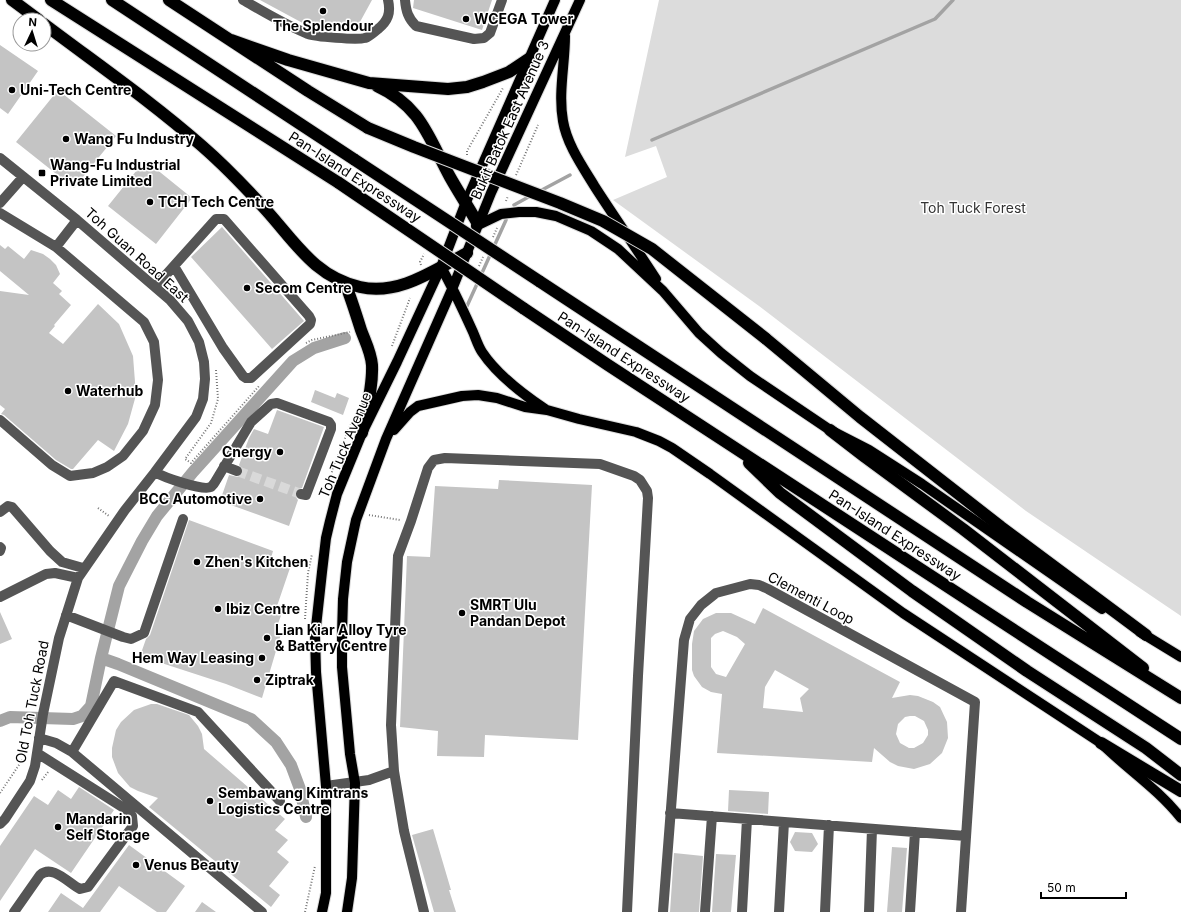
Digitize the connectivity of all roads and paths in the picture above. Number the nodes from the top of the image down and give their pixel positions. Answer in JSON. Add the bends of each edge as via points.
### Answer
{"nodes":[{"id":1,"x":12,"y":0,"type":"edge"},
{"id":2,"x":51,"y":0,"type":"edge"},
{"id":3,"x":112,"y":0,"type":"edge"},
{"id":4,"x":169,"y":0,"type":"edge"},
{"id":5,"x":243,"y":0,"type":"edge"},
{"id":6,"x":388,"y":0,"type":"edge"},
{"id":7,"x":405,"y":0,"type":"edge"},
{"id":8,"x":502,"y":0,"type":"edge"},
{"id":9,"x":555,"y":0,"type":"edge"},
{"id":10,"x":580,"y":0,"type":"edge"},
{"id":11,"x":28,"y":12,"type":"edge"},
{"id":12,"x":52,"y":30,"type":"edge"},
{"id":13,"x":566,"y":31,"type":"junction"},
{"id":14,"x":231,"y":40,"type":"junction"},
{"id":15,"x":530,"y":58,"type":"junction"},
{"id":16,"x":369,"y":82,"type":"junction"},
{"id":17,"x":503,"y":88,"type":"dead end"},
{"id":18,"x":538,"y":124,"type":"dead end"},
{"id":19,"x":0,"y":158,"type":"edge"},
{"id":20,"x":466,"y":158,"type":"dead end"},
{"id":21,"x":23,"y":177,"type":"junction"},
{"id":22,"x":514,"y":180,"type":"dead end"},
{"id":23,"x":509,"y":194,"type":"dead end"},
{"id":24,"x":506,"y":201,"type":"dead end"},
{"id":25,"x":466,"y":202,"type":"junction"},
{"id":26,"x":0,"y":203,"type":"edge"},
{"id":27,"x":0,"y":212,"type":"edge"},
{"id":28,"x":77,"y":220,"type":"junction"},
{"id":29,"x":478,"y":224,"type":"junction"},
{"id":30,"x":497,"y":227,"type":"dead end"},
{"id":31,"x":491,"y":240,"type":"dead end"},
{"id":32,"x":451,"y":242,"type":"junction"},
{"id":33,"x":56,"y":247,"type":"junction"},
{"id":34,"x":427,"y":249,"type":"dead end"},
{"id":35,"x":467,"y":253,"type":"junction"},
{"id":36,"x":485,"y":254,"type":"dead end"},
{"id":37,"x":174,"y":266,"type":"junction"},
{"id":38,"x":441,"y":267,"type":"junction"},
{"id":39,"x":479,"y":267,"type":"dead end"},
{"id":40,"x":422,"y":270,"type":"dead end"},
{"id":41,"x":345,"y":283,"type":"junction"},
{"id":42,"x":155,"y":287,"type":"junction"},
{"id":43,"x":453,"y":287,"type":"junction"},
{"id":44,"x":663,"y":291,"type":"junction"},
{"id":45,"x":410,"y":298,"type":"dead end"},
{"id":46,"x":361,"y":330,"type":"junction"},
{"id":47,"x":306,"y":343,"type":"dead end"},
{"id":48,"x":390,"y":349,"type":"dead end"},
{"id":49,"x":263,"y":383,"type":"dead end"},
{"id":50,"x":547,"y":410,"type":"junction"},
{"id":51,"x":0,"y":420,"type":"edge"},
{"id":52,"x":830,"y":430,"type":"junction"},
{"id":53,"x":362,"y":433,"type":"junction"},
{"id":54,"x":386,"y":439,"type":"junction"},
{"id":55,"x":737,"y":449,"type":"junction"},
{"id":56,"x":185,"y":459,"type":"dead end"},
{"id":57,"x":224,"y":466,"type":"junction"},
{"id":58,"x":237,"y":471,"type":"tunnel mouth"},
{"id":59,"x":155,"y":472,"type":"junction"},
{"id":60,"x":301,"y":494,"type":"dead end"},
{"id":61,"x":98,"y":508,"type":"dead end"},
{"id":62,"x":0,"y":512,"type":"edge"},
{"id":63,"x":368,"y":515,"type":"dead end"},
{"id":64,"x":183,"y":519,"type":"dead end"},
{"id":65,"x":116,"y":521,"type":"junction"},
{"id":66,"x":411,"y":521,"type":"junction"},
{"id":67,"x":0,"y":547,"type":"edge"},
{"id":68,"x":0,"y":551,"type":"edge"},
{"id":69,"x":83,"y":568,"type":"junction"},
{"id":70,"x":78,"y":578,"type":"junction"},
{"id":71,"x":0,"y":597,"type":"edge"},
{"id":72,"x":66,"y":615,"type":"junction"},
{"id":73,"x":1146,"y":635,"type":"junction"},
{"id":74,"x":1181,"y":657,"type":"edge"},
{"id":75,"x":1164,"y":686,"type":"junction"},
{"id":76,"x":1181,"y":698,"type":"edge"},
{"id":77,"x":40,"y":733,"type":"junction"},
{"id":78,"x":1181,"y":739,"type":"edge"},
{"id":79,"x":1102,"y":743,"type":"junction"},
{"id":80,"x":72,"y":752,"type":"junction"},
{"id":81,"x":37,"y":753,"type":"junction"},
{"id":82,"x":23,"y":759,"type":"dead end"},
{"id":83,"x":394,"y":771,"type":"junction"},
{"id":84,"x":1181,"y":775,"type":"edge"},
{"id":85,"x":355,"y":783,"type":"junction"},
{"id":86,"x":326,"y":786,"type":"junction"},
{"id":87,"x":1181,"y":791,"type":"edge"},
{"id":88,"x":0,"y":793,"type":"edge"},
{"id":89,"x":280,"y":801,"type":"dead end"},
{"id":90,"x":670,"y":813,"type":"junction"},
{"id":91,"x":712,"y":816,"type":"junction"},
{"id":92,"x":1181,"y":818,"type":"edge"},
{"id":93,"x":747,"y":819,"type":"junction"},
{"id":94,"x":784,"y":822,"type":"junction"},
{"id":95,"x":0,"y":824,"type":"edge"},
{"id":96,"x":829,"y":825,"type":"junction"},
{"id":97,"x":872,"y":829,"type":"junction"},
{"id":98,"x":916,"y":832,"type":"junction"},
{"id":99,"x":966,"y":836,"type":"junction"},
{"id":100,"x":14,"y":912,"type":"edge"},
{"id":101,"x":262,"y":912,"type":"edge"},
{"id":102,"x":322,"y":912,"type":"edge"},
{"id":103,"x":347,"y":912,"type":"edge"},
{"id":104,"x":424,"y":912,"type":"edge"},
{"id":105,"x":627,"y":912,"type":"edge"},
{"id":106,"x":663,"y":912,"type":"edge"},
{"id":107,"x":705,"y":912,"type":"edge"},
{"id":108,"x":742,"y":912,"type":"edge"},
{"id":109,"x":779,"y":912,"type":"edge"},
{"id":110,"x":825,"y":912,"type":"edge"},
{"id":111,"x":869,"y":912,"type":"edge"},
{"id":112,"x":910,"y":912,"type":"edge"},
{"id":113,"x":961,"y":912,"type":"edge"}],
"edges":[{"from":1,"to":11,"type":"highway"},
{"from":2,"to":55,"type":"highway","name":"Pan-Island Expressway","bridge":true,"via":[[339,184]]},
{"from":3,"to":75,"type":"highway","name":"Pan-Island Expressway","bridge":true,"via":[[1027,602]]},
{"from":4,"to":14,"type":"highway"},
{"from":5,"to":6,"type":"street","via":[[309,35],[354,40],[368,36],[382,26],[390,9]]},
{"from":7,"to":8,"type":"street","via":[[407,13],[416,26],[474,39],[484,38],[490,33]]},
{"from":9,"to":15,"type":"main road","name":"Bukit Batok East Avenue 3"},
{"from":10,"to":13,"type":"main road","name":"Bukit Batok East Avenue 3"},
{"from":12,"to":41,"type":"highway","via":[[148,100],[202,146],[223,165],[309,259],[325,273]]},
{"from":13,"to":29,"type":"main road","name":"Bukit Batok East Avenue 3"},
{"from":13,"to":44,"type":"main road","via":[[561,91],[566,132],[590,178]]},
{"from":14,"to":16,"type":"highway","via":[[288,60]]},
{"from":14,"to":73,"type":"highway","bridge":true,"via":[[368,128],[603,221],[652,249],[866,422]]},
{"from":15,"to":16,"type":"highway","via":[[510,72],[467,87],[448,89]]},
{"from":15,"to":25,"type":"main road","name":"Bukit Batok East Avenue 3"},
{"from":16,"to":25,"type":"highway","via":[[391,93],[417,115]]},
{"from":17,"to":20,"type":"path","via":[[467,151]]},
{"from":18,"to":22,"type":"path"},
{"from":19,"to":21,"type":"street","name":"Toh Guan Road East"},
{"from":21,"to":26,"type":"street"},
{"from":21,"to":28,"type":"street","name":"Toh Guan Road East"},
{"from":23,"to":24,"type":"path"},
{"from":25,"to":29,"type":"highway"},
{"from":25,"to":32,"type":"main road","name":"Bukit Batok East Avenue 3"},
{"from":27,"to":33,"type":"street"},
{"from":28,"to":33,"type":"street"},
{"from":28,"to":42,"type":"street","name":"Toh Guan Road East"},
{"from":29,"to":32,"type":"main road"},
{"from":29,"to":35,"type":"main road","name":"Bukit Batok East Avenue 3"},
{"from":29,"to":44,"type":"main road","via":[[501,214],[519,212],[556,216],[591,231],[618,249]]},
{"from":30,"to":31,"type":"path"},
{"from":32,"to":38,"type":"main road","name":"Toh Tuck Avenue"},
{"from":33,"to":51,"type":"street","via":[[144,322],[154,342],[156,356],[158,380],[155,405],[143,431],[123,456],[92,474],[79,476],[70,476],[52,465]]},
{"from":34,"to":40,"type":"path","via":[[420,262]]},
{"from":35,"to":38,"type":"highway"},
{"from":35,"to":43,"type":"main road"},
{"from":36,"to":39,"type":"path"},
{"from":37,"to":37,"type":"street","via":[[216,219],[224,218],[309,316],[310,324],[251,378],[246,378],[223,348]]},
{"from":37,"to":42,"type":"street"},
{"from":38,"to":41,"type":"highway","via":[[418,280],[397,286],[362,287]]},
{"from":38,"to":43,"type":"main road"},
{"from":38,"to":53,"type":"main road","name":"Toh Tuck Avenue"},
{"from":41,"to":46,"type":"highway"},
{"from":42,"to":59,"type":"street","name":"Toh Guan Road East","via":[[188,321],[199,342],[205,379],[203,399],[196,417]]},
{"from":43,"to":50,"type":"main road","via":[[481,351],[518,390]]},
{"from":43,"to":54,"type":"main road"},
{"from":44,"to":52,"type":"main road","via":[[699,333],[721,353],[750,376]]},
{"from":45,"to":48,"type":"path"},
{"from":46,"to":47,"type":"path"},
{"from":46,"to":53,"type":"highway","via":[[372,365]]},
{"from":49,"to":56,"type":"path","via":[[191,463]]},
{"from":50,"to":54,"type":"main road","via":[[525,407],[497,398],[462,396],[418,406]]},
{"from":50,"to":79,"type":"main road","via":[[636,432],[672,448],[903,613]]},
{"from":52,"to":73,"type":"main road","via":[[869,450],[922,484],[1127,626]]},
{"from":52,"to":75,"type":"highway","via":[[963,529]]},
{"from":53,"to":86,"type":"main road","name":"Toh Tuck Avenue","via":[[337,494],[326,538],[317,607],[316,672]]},
{"from":54,"to":85,"type":"main road","via":[[356,520],[343,599],[342,667]]},
{"from":55,"to":78,"type":"highway","name":"Pan-Island Expressway"},
{"from":55,"to":84,"type":"highway","via":[[780,493],[912,591],[1027,671],[1146,748]]},
{"from":57,"to":58,"type":"street"},
{"from":57,"to":59,"type":"street","via":[[211,487],[206,488],[162,477]]},
{"from":57,"to":60,"type":"street","via":[[251,422],[271,404],[277,403],[331,425],[306,495]]},
{"from":59,"to":65,"type":"street","name":"Toh Guan Road East"},
{"from":61,"to":65,"type":"path"},
{"from":62,"to":69,"type":"street","via":[[8,506],[12,507],[62,562]]},
{"from":63,"to":66,"type":"path"},
{"from":64,"to":72,"type":"street","via":[[144,633],[131,639]]},
{"from":65,"to":69,"type":"street","name":"Toh Guan Road East"},
{"from":66,"to":83,"type":"street","via":[[398,556],[391,725]]},
{"from":66,"to":105,"type":"street","via":[[428,468],[434,460],[445,458],[600,464],[634,476],[647,491]]},
{"from":67,"to":68,"type":"street"},
{"from":69,"to":70,"type":"street","name":"Toh Guan Road East"},
{"from":70,"to":71,"type":"street","via":[[55,573],[46,574]]},
{"from":70,"to":72,"type":"street","name":"Old Toh Tuck Road"},
{"from":72,"to":77,"type":"street","name":"Old Toh Tuck Road"},
{"from":73,"to":74,"type":"main road"},
{"from":75,"to":76,"type":"highway","name":"Pan-Island Expressway"},
{"from":77,"to":80,"type":"street"},
{"from":77,"to":81,"type":"street","name":"Old Toh Tuck Road"},
{"from":79,"to":87,"type":"highway"},
{"from":79,"to":92,"type":"main road","via":[[1159,793]]},
{"from":80,"to":89,"type":"street","via":[[114,681],[198,712]]},
{"from":80,"to":101,"type":"street"},
{"from":81,"to":95,"type":"street","name":"Old Toh Tuck Road","via":[[30,781]]},
{"from":81,"to":100,"type":"street","via":[[127,810],[132,816],[133,823],[132,828],[88,887],[80,889],[54,872],[45,872],[40,875]]},
{"from":82,"to":88,"type":"path"},
{"from":83,"to":85,"type":"street"},
{"from":83,"to":104,"type":"street","via":[[404,831]]},
{"from":85,"to":86,"type":"street"},
{"from":85,"to":103,"type":"main road","via":[[352,878]]},
{"from":86,"to":102,"type":"main road","name":"Toh Tuck Avenue","via":[[326,893]]},
{"from":90,"to":91,"type":"street"},
{"from":90,"to":99,"type":"street","name":"Clementi Loop","via":[[684,640],[690,619],[701,605],[716,593],[750,584],[759,585],[975,702]]},
{"from":90,"to":106,"type":"street","name":"Clementi Loop"},
{"from":91,"to":93,"type":"street"},
{"from":91,"to":107,"type":"street"},
{"from":93,"to":94,"type":"street"},
{"from":93,"to":108,"type":"street"},
{"from":94,"to":96,"type":"street"},
{"from":94,"to":109,"type":"street"},
{"from":96,"to":97,"type":"street"},
{"from":96,"to":110,"type":"street"},
{"from":97,"to":98,"type":"street"},
{"from":97,"to":111,"type":"street"},
{"from":98,"to":99,"type":"street"},
{"from":98,"to":112,"type":"street"},
{"from":99,"to":113,"type":"street","name":"Clementi Loop"}]}
